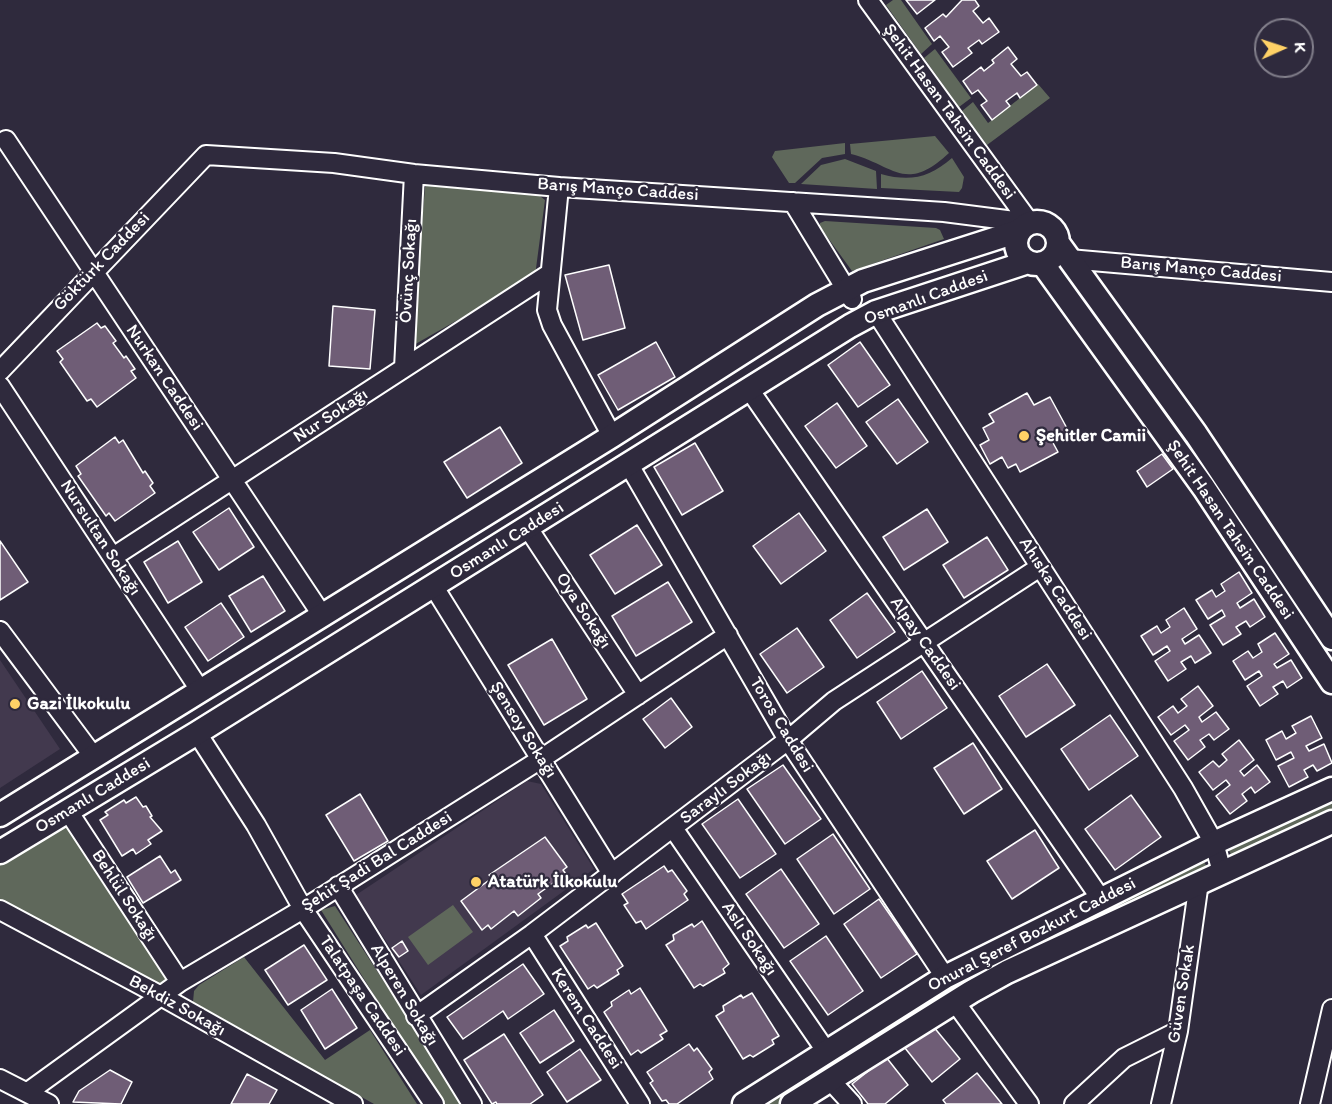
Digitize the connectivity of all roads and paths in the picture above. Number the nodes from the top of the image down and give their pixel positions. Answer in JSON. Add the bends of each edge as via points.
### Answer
{"nodes":[{"id":1,"x":868,"y":0,"type":"edge"},
{"id":2,"x":6,"y":140,"type":"dead end"},
{"id":3,"x":206,"y":155,"type":"joint"},
{"id":4,"x":414,"y":174,"type":"junction"},
{"id":5,"x":559,"y":187,"type":"junction"},
{"id":6,"x":793,"y":202,"type":"junction"},
{"id":7,"x":1024,"y":227,"type":"junction"},
{"id":8,"x":1063,"y":251,"type":"junction"},
{"id":9,"x":1035,"y":263,"type":"junction"},
{"id":10,"x":93,"y":272,"type":"junction"},
{"id":11,"x":549,"y":274,"type":"junction"},
{"id":12,"x":1332,"y":282,"type":"edge"},
{"id":13,"x":853,"y":290,"type":"junction"},
{"id":14,"x":876,"y":312,"type":"junction"},
{"id":15,"x":404,"y":368,"type":"junction"},
{"id":16,"x":0,"y":370,"type":"edge"},
{"id":17,"x":0,"y":386,"type":"edge"},
{"id":18,"x":749,"y":389,"type":"junction"},
{"id":19,"x":612,"y":436,"type":"junction"},
{"id":20,"x":630,"y":465,"type":"junction"},
{"id":21,"x":232,"y":480,"type":"junction"},
{"id":22,"x":528,"y":528,"type":"junction"},
{"id":23,"x":113,"y":557,"type":"junction"},
{"id":24,"x":1040,"y":567,"type":"junction"},
{"id":25,"x":434,"y":587,"type":"junction"},
{"id":26,"x":322,"y":615,"type":"junction"},
{"id":27,"x":0,"y":631,"type":"edge"},
{"id":28,"x":728,"y":635,"type":"junction"},
{"id":29,"x":1332,"y":638,"type":"edge"},
{"id":30,"x":924,"y":642,"type":"junction"},
{"id":31,"x":1332,"y":682,"type":"edge"},
{"id":32,"x":200,"y":690,"type":"junction"},
{"id":33,"x":638,"y":695,"type":"junction"},
{"id":34,"x":197,"y":733,"type":"junction"},
{"id":35,"x":788,"y":740,"type":"junction"},
{"id":36,"x":93,"y":757,"type":"junction"},
{"id":37,"x":541,"y":759,"type":"junction"},
{"id":38,"x":1332,"y":789,"type":"edge"},
{"id":39,"x":68,"y":811,"type":"junction"},
{"id":40,"x":0,"y":815,"type":"edge"},
{"id":41,"x":1332,"y":822,"type":"edge"},
{"id":42,"x":672,"y":828,"type":"junction"},
{"id":43,"x":1214,"y":843,"type":"junction"},
{"id":44,"x":0,"y":852,"type":"edge"},
{"id":45,"x":1222,"y":872,"type":"junction"},
{"id":46,"x":612,"y":874,"type":"junction"},
{"id":47,"x":1199,"y":882,"type":"junction"},
{"id":48,"x":338,"y":886,"type":"junction"},
{"id":49,"x":1101,"y":899,"type":"junction"},
{"id":50,"x":303,"y":909,"type":"junction"},
{"id":51,"x":0,"y":910,"type":"edge"},
{"id":52,"x":532,"y":934,"type":"junction"},
{"id":53,"x":945,"y":977,"type":"junction"},
{"id":54,"x":180,"y":982,"type":"junction"},
{"id":55,"x":161,"y":996,"type":"junction"},
{"id":56,"x":955,"y":1002,"type":"junction"},
{"id":57,"x":1332,"y":1009,"type":"edge"},
{"id":58,"x":416,"y":1016,"type":"junction"},
{"id":59,"x":1178,"y":1031,"type":"junction"},
{"id":60,"x":826,"y":1051,"type":"junction"},
{"id":61,"x":0,"y":1079,"type":"edge"},
{"id":62,"x":830,"y":1080,"type":"junction"},
{"id":63,"x":28,"y":1092,"type":"junction"},
{"id":64,"x":48,"y":1104,"type":"edge"},
{"id":65,"x":352,"y":1104,"type":"edge"},
{"id":66,"x":434,"y":1104,"type":"edge"},
{"id":67,"x":472,"y":1104,"type":"edge"},
{"id":68,"x":640,"y":1104,"type":"edge"},
{"id":69,"x":744,"y":1104,"type":"edge"},
{"id":70,"x":792,"y":1104,"type":"edge"},
{"id":71,"x":852,"y":1104,"type":"edge"},
{"id":72,"x":1029,"y":1104,"type":"edge"},
{"id":73,"x":1074,"y":1104,"type":"edge"},
{"id":74,"x":1161,"y":1104,"type":"edge"},
{"id":75,"x":1310,"y":1104,"type":"edge"}],
"edges":[{"from":1,"to":7,"type":"street","name":"Şehit Hasan Tahsin Caddesi"},
{"from":2,"to":10,"type":"street","name":"Nurkan Caddesi"},
{"from":3,"to":4,"type":"street","name":"Barış Manço Caddesi","via":[[334,163]]},
{"from":3,"to":10,"type":"street","name":"Göktürk Caddesi"},
{"from":4,"to":5,"type":"street","name":"Barış Manço Caddesi"},
{"from":4,"to":15,"type":"street","name":"Övünç Sokağı"},
{"from":5,"to":6,"type":"street","name":"Barış Manço Caddesi"},
{"from":5,"to":11,"type":"street"},
{"from":6,"to":7,"type":"street","name":"Barış Manço Caddesi","via":[[944,212]]},
{"from":6,"to":13,"type":"street"},
{"from":7,"to":8,"type":"main road","via":[[1036,222],[1049,226]]},
{"from":7,"to":9,"type":"main road","via":[[1016,238],[1018,252]]},
{"from":7,"to":13,"type":"main road","name":"Osmanlı Caddesi"},
{"from":8,"to":9,"type":"main road"},
{"from":8,"to":12,"type":"street","name":"Barış Manço Caddesi"},
{"from":8,"to":29,"type":"main road","name":"Şehit Hasan Tahsin Caddesi","via":[[1196,434]]},
{"from":9,"to":14,"type":"main road","name":"Osmanlı Caddesi"},
{"from":9,"to":31,"type":"main road","name":"Şehit Hasan Tahsin Caddesi","via":[[1204,488]]},
{"from":10,"to":16,"type":"street","name":"Göktürk Caddesi"},
{"from":10,"to":21,"type":"street","name":"Nurkan Caddesi"},
{"from":11,"to":15,"type":"street","name":"Nur Sokağı"},
{"from":11,"to":19,"type":"street","via":[[547,310],[552,325]]},
{"from":13,"to":14,"type":"main road","via":[[874,281],[885,293],[884,304]]},
{"from":13,"to":19,"type":"main road","name":"Osmanlı Caddesi"},
{"from":14,"to":18,"type":"main road","name":"Osmanlı Caddesi"},
{"from":14,"to":24,"type":"street","name":"Ahıska Caddesi"},
{"from":15,"to":21,"type":"street","name":"Nur Sokağı"},
{"from":17,"to":23,"type":"street","name":"Nursultan Sokağı"},
{"from":18,"to":20,"type":"main road","name":"Osmanlı Caddesi"},
{"from":18,"to":30,"type":"street","name":"Alpay Caddesi"},
{"from":19,"to":26,"type":"main road","name":"Osmanlı Caddesi"},
{"from":20,"to":22,"type":"main road","name":"Osmanlı Caddesi"},
{"from":20,"to":28,"type":"street","name":"Toros Caddesi"},
{"from":21,"to":23,"type":"street","name":"Nur Sokağı"},
{"from":21,"to":26,"type":"street","name":"Nurkan Caddesi"},
{"from":22,"to":25,"type":"main road","name":"Osmanlı Caddesi"},
{"from":22,"to":33,"type":"street","name":"Oya Sokağı"},
{"from":23,"to":32,"type":"street","name":"Nursultan Sokağı"},
{"from":24,"to":30,"type":"street","name":"Saraylı Sokağı"},
{"from":24,"to":43,"type":"street","name":"Ahıska Caddesi","via":[[1183,788]]},
{"from":25,"to":34,"type":"main road","name":"Osmanlı Caddesi"},
{"from":25,"to":37,"type":"street","name":"Şensoy Sokağı"},
{"from":26,"to":32,"type":"main road","name":"Osmanlı Caddesi"},
{"from":27,"to":36,"type":"street"},
{"from":28,"to":33,"type":"street","name":"Şehit Şadi Bal Caddesi"},
{"from":28,"to":35,"type":"street","name":"Toros Caddesi"},
{"from":30,"to":35,"type":"street","name":"Saraylı Sokağı","via":[[834,701]]},
{"from":30,"to":49,"type":"street","name":"Alpay Caddesi"},
{"from":32,"to":36,"type":"main road","name":"Osmanlı Caddesi"},
{"from":33,"to":37,"type":"street","name":"Şehit Şadi Bal Caddesi"},
{"from":34,"to":39,"type":"main road","name":"Osmanlı Caddesi"},
{"from":34,"to":50,"type":"street","name":"Talatpaşa Caddesi","via":[[256,825]]},
{"from":35,"to":42,"type":"street","name":"Saraylı Sokağı"},
{"from":35,"to":53,"type":"street","name":"Toros Caddesi"},
{"from":36,"to":40,"type":"main road","name":"Osmanlı Caddesi"},
{"from":37,"to":46,"type":"street","name":"Şensoy Sokağı"},
{"from":37,"to":48,"type":"street","name":"Şehit Şadi Bal Caddesi"},
{"from":38,"to":43,"type":"main road","name":"Onural Şeref Bozkurt Caddesi"},
{"from":39,"to":44,"type":"main road","name":"Osmanlı Caddesi"},
{"from":39,"to":54,"type":"street","name":"Behlül Sokağı"},
{"from":41,"to":45,"type":"main road","name":"Onural Şeref Bozkurt Caddesi"},
{"from":42,"to":46,"type":"street","name":"Saraylı Sokağı"},
{"from":42,"to":60,"type":"street","name":"Aslı Sokağı"},
{"from":43,"to":45,"type":"street","name":"Ahıska Caddesi"},
{"from":43,"to":49,"type":"main road","name":"Onural Şeref Bozkurt Caddesi"},
{"from":45,"to":47,"type":"main road","name":"Onural Şeref Bozkurt Caddesi"},
{"from":46,"to":52,"type":"street","name":"Saraylı Sokağı"},
{"from":47,"to":56,"type":"main road","name":"Onural Şeref Bozkurt Caddesi","via":[[1007,972]]},
{"from":47,"to":59,"type":"street","name":"Güven Sokak"},
{"from":48,"to":50,"type":"street","name":"Şehit Şadi Bal Caddesi"},
{"from":48,"to":58,"type":"street","name":"Alperen Sokağı"},
{"from":49,"to":53,"type":"main road","name":"Onural Şeref Bozkurt Caddesi"},
{"from":50,"to":54,"type":"street","name":"Şehit Şadi Bal Caddesi"},
{"from":50,"to":66,"type":"street","name":"Talatpaşa Caddesi"},
{"from":51,"to":55,"type":"street","name":"Bekdiz Sokağı"},
{"from":52,"to":58,"type":"street","name":"Saraylı Sokağı"},
{"from":52,"to":68,"type":"street","name":"Kerem Caddesi"},
{"from":53,"to":60,"type":"main road","name":"Onural Şeref Bozkurt Caddesi"},
{"from":54,"to":55,"type":"street","name":"Şehit Şadi Bal Caddesi"},
{"from":55,"to":63,"type":"street","name":"Şehit Şadi Bal Caddesi"},
{"from":55,"to":65,"type":"street","name":"Bekdiz Sokağı"},
{"from":56,"to":62,"type":"main road","name":"Onural Şeref Bozkurt Caddesi"},
{"from":56,"to":72,"type":"street"},
{"from":57,"to":75,"type":"street"},
{"from":58,"to":67,"type":"street","name":"Alperen Sokağı"},
{"from":59,"to":73,"type":"street","via":[[1124,1058]]},
{"from":59,"to":74,"type":"street","name":"Güven Sokak"},
{"from":60,"to":69,"type":"main road","name":"Onural Şeref Bozkurt Caddesi"},
{"from":61,"to":63,"type":"street"},
{"from":62,"to":70,"type":"main road","name":"Onural Şeref Bozkurt Caddesi"},
{"from":62,"to":71,"type":"street"},
{"from":63,"to":64,"type":"street"}]}
